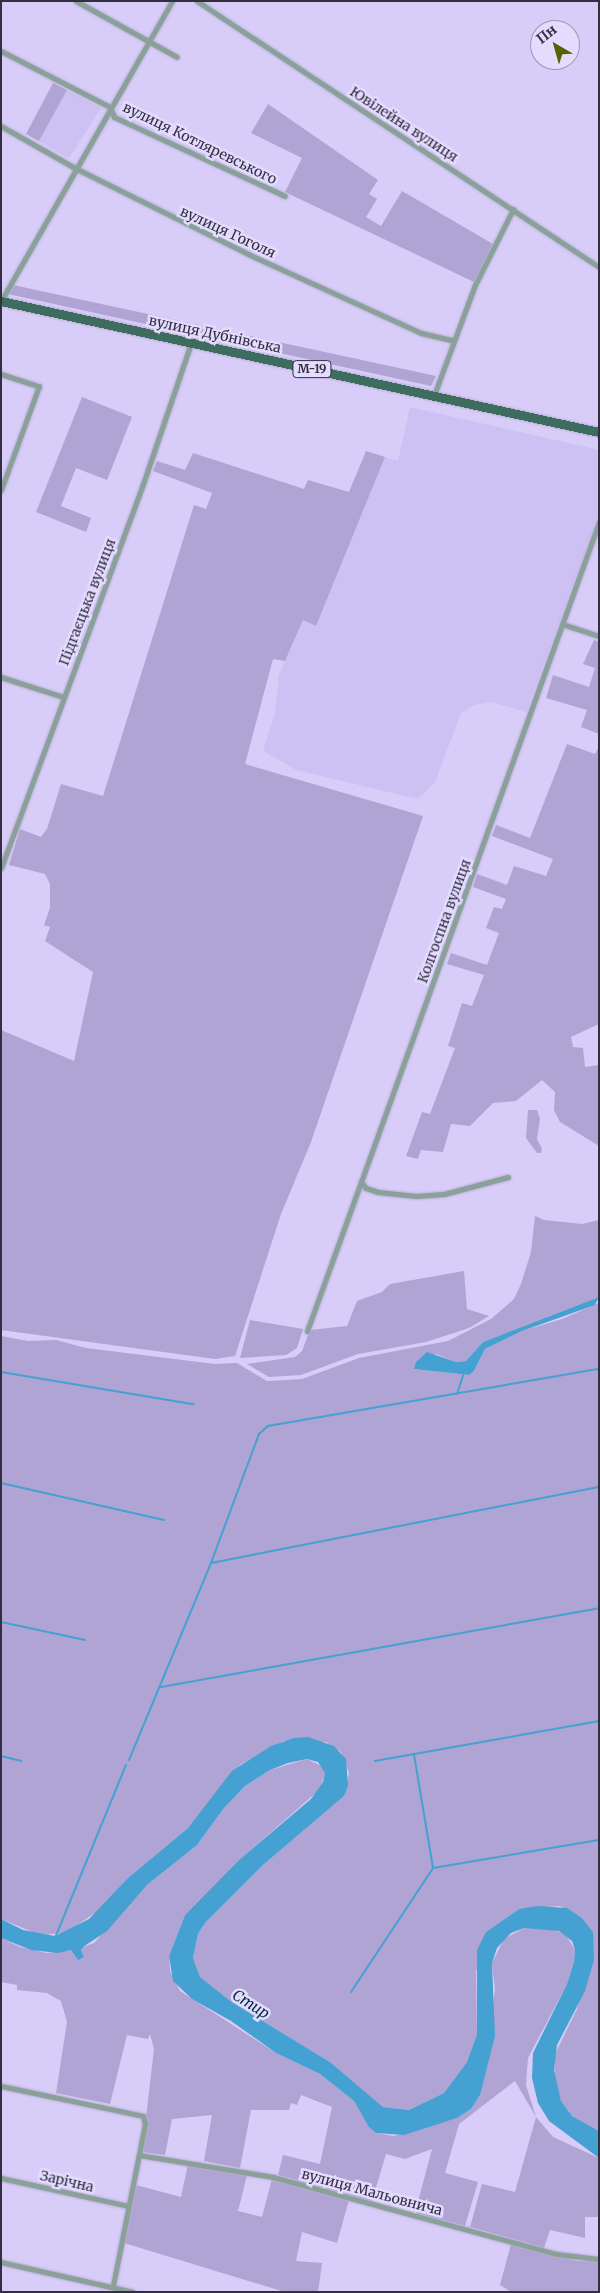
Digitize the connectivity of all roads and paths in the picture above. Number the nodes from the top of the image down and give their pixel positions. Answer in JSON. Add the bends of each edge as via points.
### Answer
{"nodes":[{"id":1,"x":76,"y":1,"type":"edge"},
{"id":2,"x":172,"y":1,"type":"edge"},
{"id":3,"x":197,"y":1,"type":"edge"},
{"id":4,"x":148,"y":40,"type":"junction"},
{"id":5,"x":1,"y":51,"type":"edge"},
{"id":6,"x":177,"y":57,"type":"dead end"},
{"id":7,"x":110,"y":108,"type":"junction"},
{"id":8,"x":1,"y":126,"type":"edge"},
{"id":9,"x":75,"y":168,"type":"junction"},
{"id":10,"x":285,"y":196,"type":"dead end"},
{"id":11,"x":513,"y":209,"type":"junction"},
{"id":12,"x":599,"y":267,"type":"edge"},
{"id":13,"x":1,"y":301,"type":"edge"},
{"id":14,"x":452,"y":340,"type":"junction"},
{"id":15,"x":191,"y":343,"type":"junction"},
{"id":16,"x":1,"y":374,"type":"edge"},
{"id":17,"x":434,"y":395,"type":"junction"},
{"id":18,"x":599,"y":432,"type":"edge"},
{"id":19,"x":1,"y":490,"type":"edge"},
{"id":20,"x":599,"y":522,"type":"edge"},
{"id":21,"x":562,"y":624,"type":"junction"},
{"id":22,"x":599,"y":636,"type":"edge"},
{"id":23,"x":1,"y":677,"type":"edge"},
{"id":24,"x":63,"y":697,"type":"junction"},
{"id":25,"x":1,"y":868,"type":"edge"},
{"id":26,"x":508,"y":1177,"type":"dead end"},
{"id":27,"x":361,"y":1182,"type":"junction"},
{"id":28,"x":306,"y":1331,"type":"dead end"},
{"id":29,"x":1,"y":2086,"type":"edge"},
{"id":30,"x":139,"y":2155,"type":"junction"},
{"id":31,"x":1,"y":2178,"type":"edge"},
{"id":32,"x":128,"y":2206,"type":"junction"},
{"id":33,"x":599,"y":2259,"type":"edge"},
{"id":34,"x":1,"y":2262,"type":"edge"},
{"id":35,"x":113,"y":2286,"type":"junction"},
{"id":36,"x":133,"y":2292,"type":"edge"}],
"edges":[{"from":1,"to":4,"type":"street"},
{"from":2,"to":4,"type":"street"},
{"from":3,"to":11,"type":"street","name":"Ювілейна вулиця"},
{"from":4,"to":6,"type":"street"},
{"from":4,"to":7,"type":"street"},
{"from":5,"to":7,"type":"street","name":"вулиця Котляревського"},
{"from":7,"to":9,"type":"street"},
{"from":7,"to":10,"type":"street","name":"вулиця Котляревського","via":[[114,117]]},
{"from":8,"to":9,"type":"street","name":"вулиця Гоголя"},
{"from":9,"to":13,"type":"street"},
{"from":9,"to":14,"type":"street","name":"вулиця Гоголя","via":[[259,259],[421,332]]},
{"from":11,"to":12,"type":"street","name":"Ювілейна вулиця"},
{"from":11,"to":14,"type":"street"},
{"from":13,"to":15,"type":"highway","name":"вулиця Дубнівська","number":"М-19"},
{"from":14,"to":17,"type":"street"},
{"from":15,"to":17,"type":"highway","name":"вулиця Дубнівська","number":"М-19"},
{"from":15,"to":24,"type":"street","name":"Підгаєцька вулиця","via":[[143,484]]},
{"from":16,"to":19,"type":"street","via":[[38,386]]},
{"from":17,"to":18,"type":"highway","name":"вулиця Дубнівська","number":"М-19"},
{"from":20,"to":21,"type":"street","name":"Колгоспна вулиця"},
{"from":21,"to":22,"type":"street"},
{"from":21,"to":27,"type":"street","name":"Колгоспна вулиця"},
{"from":23,"to":24,"type":"street"},
{"from":24,"to":25,"type":"street","name":"Підгаєцька вулиця"},
{"from":26,"to":27,"type":"street","via":[[444,1194],[416,1196],[378,1192],[366,1188]]},
{"from":27,"to":28,"type":"street","name":"Колгоспна вулиця"},
{"from":29,"to":30,"type":"street","via":[[140,2114],[145,2124]]},
{"from":30,"to":32,"type":"street"},
{"from":30,"to":33,"type":"street","name":"вулиця Мальовнича","via":[[273,2177],[556,2254]]},
{"from":31,"to":32,"type":"street","name":"Зарічна"},
{"from":32,"to":35,"type":"street"},
{"from":34,"to":35,"type":"street"},
{"from":35,"to":36,"type":"street"}]}
